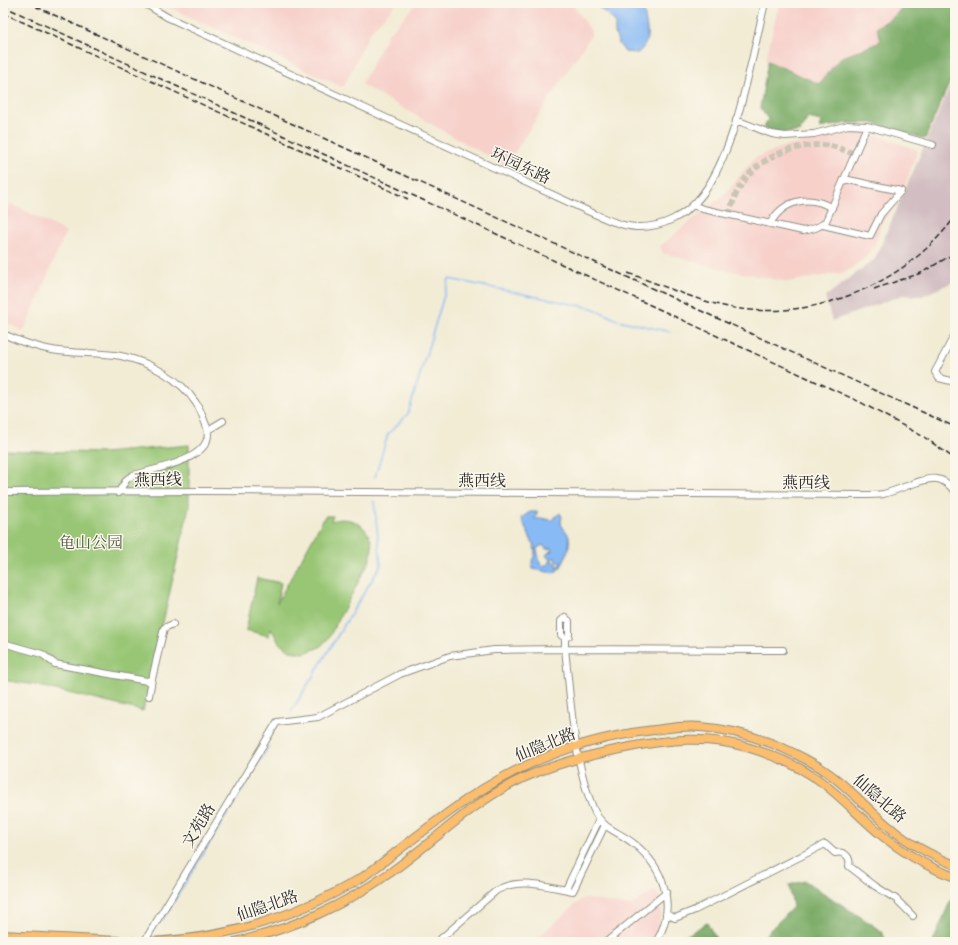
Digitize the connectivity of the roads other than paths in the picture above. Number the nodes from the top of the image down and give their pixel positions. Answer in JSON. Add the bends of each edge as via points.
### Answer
{"nodes":[{"id":1,"x":144,"y":3,"type":"edge"},
{"id":2,"x":765,"y":3,"type":"edge"},
{"id":3,"x":736,"y":120,"type":"junction"},
{"id":4,"x":867,"y":126,"type":"junction"},
{"id":5,"x":933,"y":145,"type":"dead end"},
{"id":6,"x":844,"y":179,"type":"junction"},
{"id":7,"x":693,"y":205,"type":"junction"},
{"id":8,"x":832,"y":208,"type":"junction"},
{"id":9,"x":770,"y":224,"type":"junction"},
{"id":10,"x":822,"y":225,"type":"junction"},
{"id":11,"x":3,"y":334,"type":"edge"},
{"id":12,"x":955,"y":334,"type":"edge"},
{"id":13,"x":955,"y":382,"type":"edge"},
{"id":14,"x":223,"y":421,"type":"dead end"},
{"id":15,"x":208,"y":430,"type":"junction"},
{"id":16,"x":955,"y":491,"type":"edge"},
{"id":17,"x":3,"y":492,"type":"edge"},
{"id":18,"x":118,"y":493,"type":"junction"},
{"id":19,"x":173,"y":624,"type":"dead end"},
{"id":20,"x":565,"y":638,"type":"dead end"},
{"id":21,"x":3,"y":643,"type":"edge"},
{"id":22,"x":565,"y":649,"type":"junction"},
{"id":23,"x":783,"y":650,"type":"dead end"},
{"id":24,"x":152,"y":679,"type":"junction"},
{"id":25,"x":149,"y":696,"type":"dead end"},
{"id":26,"x":577,"y":745,"type":"junction"},
{"id":27,"x":579,"y":757,"type":"junction"},
{"id":28,"x":599,"y":820,"type":"junction"},
{"id":29,"x":605,"y":825,"type":"junction"},
{"id":30,"x":955,"y":865,"type":"edge"},
{"id":31,"x":955,"y":877,"type":"edge"},
{"id":32,"x":566,"y":890,"type":"junction"},
{"id":33,"x":667,"y":892,"type":"junction"},
{"id":34,"x":666,"y":914,"type":"junction"},
{"id":35,"x":913,"y":916,"type":"dead end"},
{"id":36,"x":3,"y":935,"type":"edge"},
{"id":37,"x":101,"y":942,"type":"edge"},
{"id":38,"x":124,"y":942,"type":"edge"},
{"id":39,"x":136,"y":942,"type":"edge"},
{"id":40,"x":144,"y":942,"type":"edge"},
{"id":41,"x":149,"y":942,"type":"edge"},
{"id":42,"x":235,"y":942,"type":"edge"},
{"id":43,"x":437,"y":942,"type":"edge"},
{"id":44,"x":606,"y":942,"type":"edge"},
{"id":45,"x":656,"y":942,"type":"edge"}],
"edges":[{"from":1,"to":7,"type":"street","name":"环园东路","via":[[167,17],[611,221],[634,227],[660,224],[678,216]]},
{"from":2,"to":3,"type":"street","name":"环园东路"},
{"from":3,"to":4,"type":"street","via":[[772,134],[785,136],[814,134],[848,125]]},
{"from":3,"to":7,"type":"street","name":"环园东路","via":[[719,164]]},
{"from":4,"to":5,"type":"street"},
{"from":4,"to":6,"type":"street"},
{"from":6,"to":8,"type":"street"},
{"from":6,"to":10,"type":"street","via":[[901,192],[881,214],[870,236]]},
{"from":7,"to":9,"type":"street"},
{"from":8,"to":9,"type":"street","via":[[816,201],[800,201],[784,207]]},
{"from":8,"to":10,"type":"street"},
{"from":9,"to":10,"type":"street","via":[[803,231]]},
{"from":11,"to":15,"type":"street","via":[[22,343],[52,350],[120,356],[146,363],[161,371],[188,393],[197,404]]},
{"from":12,"to":13,"type":"street","via":[[935,372],[938,378]]},
{"from":14,"to":15,"type":"street"},
{"from":15,"to":18,"type":"street","via":[[203,448],[195,455],[133,475],[126,479]]},
{"from":16,"to":18,"type":"street","name":"燕西线","via":[[947,483],[936,478],[883,494],[861,495],[200,491]]},
{"from":17,"to":18,"type":"street","name":"燕西线"},
{"from":19,"to":24,"type":"street","via":[[164,628]]},
{"from":20,"to":22,"type":"street"},
{"from":21,"to":24,"type":"street","via":[[42,654],[55,664],[143,681]]},
{"from":22,"to":23,"type":"street"},
{"from":22,"to":26,"type":"street"},
{"from":22,"to":40,"type":"street","name":"文苑路","via":[[494,650],[450,656],[400,674],[318,717],[277,722]]},
{"from":24,"to":25,"type":"street"},
{"from":26,"to":27,"type":"street"},
{"from":26,"to":30,"type":"main road","name":"仙隐北路","via":[[641,731],[679,727],[716,728],[749,736],[786,749],[823,769],[895,832],[925,851]]},
{"from":26,"to":41,"type":"main road","name":"仙隐北路","via":[[530,764],[482,790],[363,877],[324,898],[276,920],[246,929],[176,941]]},
{"from":27,"to":28,"type":"street","via":[[592,806]]},
{"from":27,"to":31,"type":"main road","name":"仙隐北路","via":[[680,739],[714,740],[770,755],[804,770],[841,797],[897,847],[919,861]]},
{"from":27,"to":42,"type":"main road","name":"仙隐北路","via":[[534,773],[487,798],[392,871],[348,899],[281,928]]},
{"from":28,"to":29,"type":"street"},
{"from":28,"to":32,"type":"street"},
{"from":29,"to":32,"type":"street","via":[[574,891]]},
{"from":29,"to":33,"type":"street","via":[[643,851],[653,863]]},
{"from":32,"to":43,"type":"street","via":[[523,883],[507,885],[497,890]]},
{"from":33,"to":34,"type":"street"},
{"from":33,"to":44,"type":"street"},
{"from":34,"to":35,"type":"street","via":[[675,918],[695,910],[825,844],[835,853],[847,855],[850,860],[849,866],[896,899]]},
{"from":34,"to":45,"type":"street"},
{"from":36,"to":37,"type":"main road"},
{"from":37,"to":38,"type":"main road"},
{"from":38,"to":39,"type":"main road"}]}
